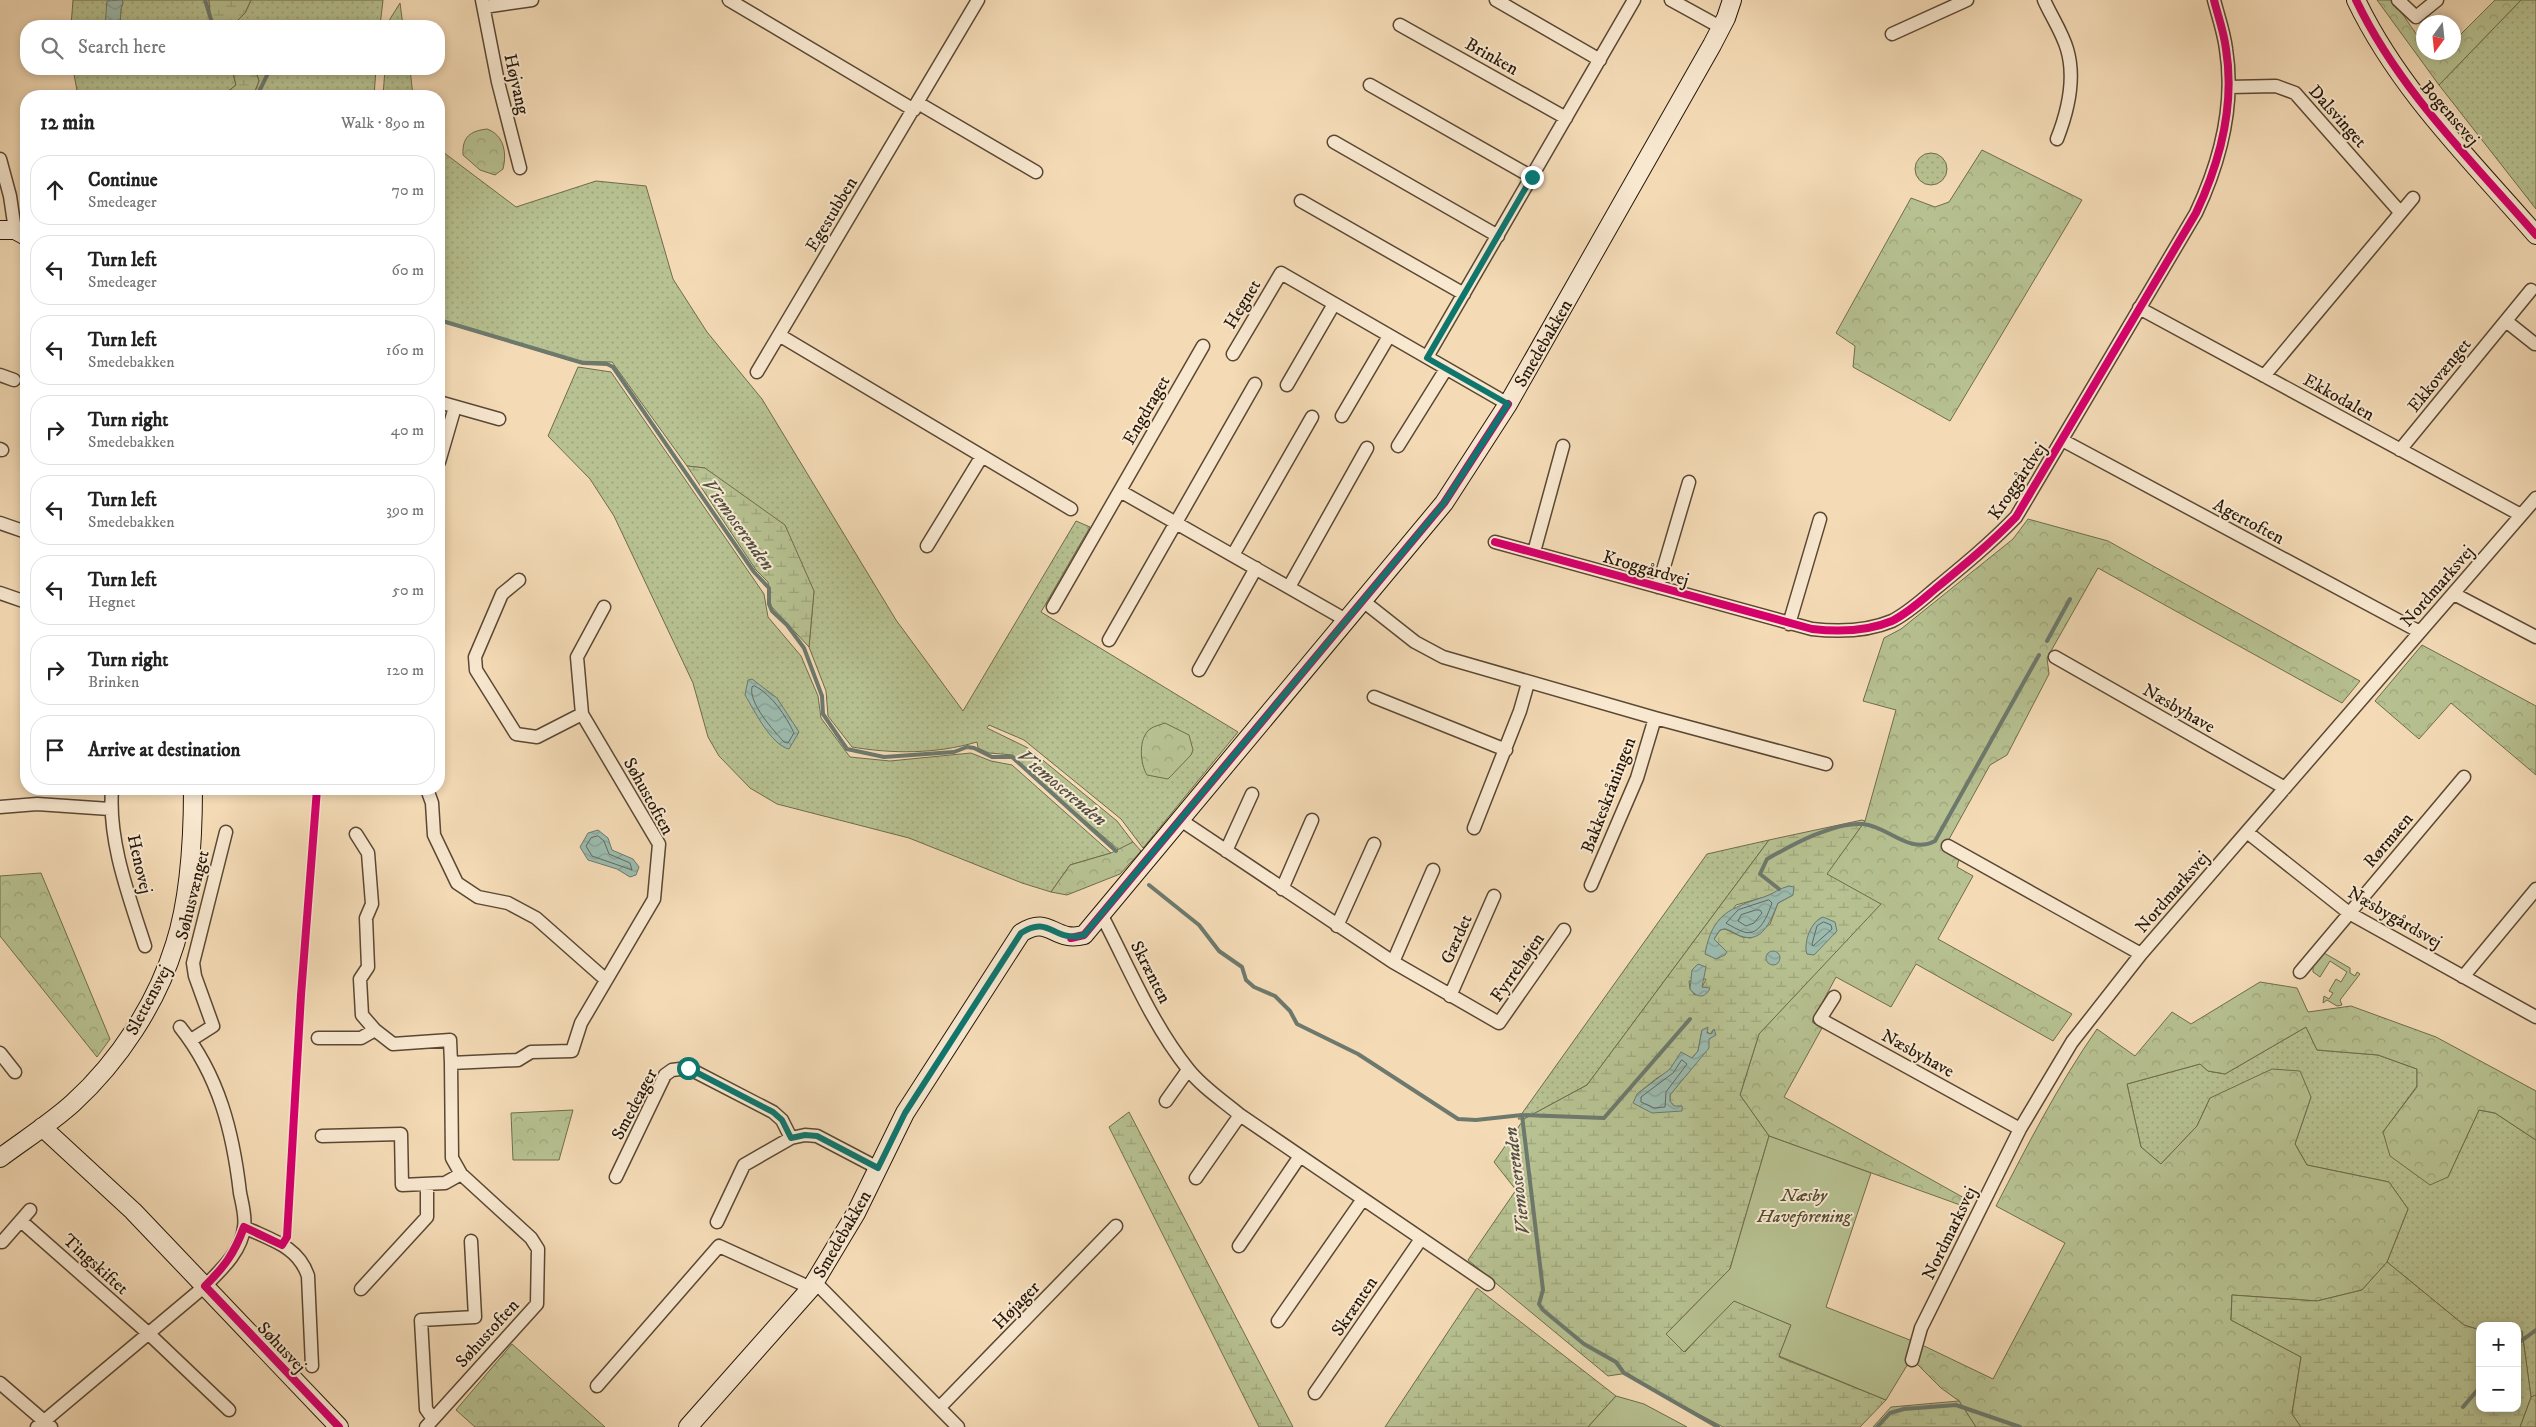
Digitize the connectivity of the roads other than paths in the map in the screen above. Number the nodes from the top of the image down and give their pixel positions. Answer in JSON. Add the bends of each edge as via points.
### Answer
{"nodes":[{"id":1,"x":532,"y":0,"type":"edge"},
{"id":2,"x":728,"y":0,"type":"edge"},
{"id":3,"x":978,"y":0,"type":"edge"},
{"id":4,"x":1496,"y":0,"type":"edge"},
{"id":5,"x":1634,"y":0,"type":"edge"},
{"id":6,"x":1671,"y":0,"type":"edge"},
{"id":7,"x":1732,"y":0,"type":"edge"},
{"id":8,"x":1967,"y":0,"type":"edge"},
{"id":9,"x":2044,"y":0,"type":"edge"},
{"id":10,"x":2214,"y":0,"type":"edge"},
{"id":11,"x":2356,"y":0,"type":"edge"},
{"id":12,"x":2398,"y":0,"type":"edge"},
{"id":13,"x":2437,"y":0,"type":"edge"},
{"id":14,"x":483,"y":4,"type":"edge"},
{"id":15,"x":1400,"y":25,"type":"dead end"},
{"id":16,"x":1722,"y":28,"type":"junction"},
{"id":17,"x":1892,"y":34,"type":"dead end"},
{"id":18,"x":1600,"y":60,"type":"junction"},
{"id":19,"x":1370,"y":85,"type":"dead end"},
{"id":20,"x":2229,"y":87,"type":"junction"},
{"id":21,"x":916,"y":107,"type":"junction"},
{"id":22,"x":1566,"y":118,"type":"junction"},
{"id":23,"x":2057,"y":139,"type":"dead end"},
{"id":24,"x":1334,"y":142,"type":"dead end"},
{"id":25,"x":0,"y":158,"type":"edge"},
{"id":26,"x":520,"y":168,"type":"dead end"},
{"id":27,"x":1036,"y":172,"type":"dead end"},
{"id":28,"x":1532,"y":177,"type":"junction"},
{"id":29,"x":2413,"y":198,"type":"dead end"},
{"id":30,"x":1301,"y":201,"type":"dead end"},
{"id":31,"x":2400,"y":212,"type":"junction"},
{"id":32,"x":14,"y":232,"type":"edge"},
{"id":33,"x":2536,"y":235,"type":"edge"},
{"id":34,"x":1498,"y":236,"type":"junction"},
{"id":35,"x":2531,"y":290,"type":"dead end"},
{"id":36,"x":1464,"y":294,"type":"junction"},
{"id":37,"x":1334,"y":304,"type":"junction"},
{"id":38,"x":2139,"y":308,"type":"junction"},
{"id":39,"x":2506,"y":321,"type":"junction"},
{"id":40,"x":779,"y":335,"type":"junction"},
{"id":41,"x":1389,"y":336,"type":"junction"},
{"id":42,"x":2535,"y":344,"type":"edge"},
{"id":43,"x":1203,"y":346,"type":"dead end"},
{"id":44,"x":1233,"y":354,"type":"dead end"},
{"id":45,"x":1427,"y":358,"type":"junction"},
{"id":46,"x":1446,"y":368,"type":"junction"},
{"id":47,"x":757,"y":372,"type":"dead end"},
{"id":48,"x":0,"y":375,"type":"edge"},
{"id":49,"x":2264,"y":376,"type":"junction"},
{"id":50,"x":14,"y":380,"type":"dead end"},
{"id":51,"x":1256,"y":384,"type":"dead end"},
{"id":52,"x":1287,"y":385,"type":"dead end"},
{"id":53,"x":445,"y":404,"type":"edge"},
{"id":54,"x":1508,"y":404,"type":"junction"},
{"id":55,"x":455,"y":407,"type":"junction"},
{"id":56,"x":1342,"y":416,"type":"dead end"},
{"id":57,"x":1312,"y":417,"type":"dead end"},
{"id":58,"x":499,"y":419,"type":"dead end"},
{"id":59,"x":2062,"y":440,"type":"junction"},
{"id":60,"x":445,"y":441,"type":"edge"},
{"id":61,"x":1398,"y":446,"type":"dead end"},
{"id":62,"x":1563,"y":446,"type":"dead end"},
{"id":63,"x":1367,"y":448,"type":"dead end"},
{"id":64,"x":2400,"y":450,"type":"junction"},
{"id":65,"x":982,"y":456,"type":"junction"},
{"id":66,"x":1689,"y":482,"type":"dead end"},
{"id":67,"x":1120,"y":491,"type":"junction"},
{"id":68,"x":2530,"y":507,"type":"edge"},
{"id":69,"x":1071,"y":509,"type":"dead end"},
{"id":70,"x":1820,"y":519,"type":"dead end"},
{"id":71,"x":0,"y":523,"type":"edge"},
{"id":72,"x":1176,"y":523,"type":"junction"},
{"id":73,"x":20,"y":530,"type":"edge"},
{"id":74,"x":1496,"y":542,"type":"dead end"},
{"id":75,"x":927,"y":546,"type":"dead end"},
{"id":76,"x":1534,"y":552,"type":"junction"},
{"id":77,"x":1233,"y":555,"type":"junction"},
{"id":78,"x":1256,"y":568,"type":"junction"},
{"id":79,"x":519,"y":580,"type":"dead end"},
{"id":80,"x":1289,"y":587,"type":"junction"},
{"id":81,"x":1658,"y":587,"type":"junction"},
{"id":82,"x":0,"y":593,"type":"edge"},
{"id":83,"x":2454,"y":594,"type":"junction"},
{"id":84,"x":20,"y":600,"type":"edge"},
{"id":85,"x":1363,"y":601,"type":"junction"},
{"id":86,"x":604,"y":607,"type":"dead end"},
{"id":87,"x":1053,"y":607,"type":"dead end"},
{"id":88,"x":1346,"y":620,"type":"junction"},
{"id":89,"x":1789,"y":624,"type":"junction"},
{"id":90,"x":2420,"y":632,"type":"junction"},
{"id":91,"x":2536,"y":637,"type":"edge"},
{"id":92,"x":1109,"y":640,"type":"dead end"},
{"id":93,"x":2055,"y":657,"type":"dead end"},
{"id":94,"x":1199,"y":670,"type":"dead end"},
{"id":95,"x":1528,"y":683,"type":"junction"},
{"id":96,"x":1374,"y":697,"type":"dead end"},
{"id":97,"x":582,"y":714,"type":"junction"},
{"id":98,"x":1655,"y":718,"type":"junction"},
{"id":99,"x":1506,"y":750,"type":"junction"},
{"id":100,"x":1826,"y":764,"type":"dead end"},
{"id":101,"x":2464,"y":777,"type":"dead end"},
{"id":102,"x":2285,"y":788,"type":"junction"},
{"id":103,"x":1252,"y":794,"type":"dead end"},
{"id":104,"x":111,"y":795,"type":"edge"},
{"id":105,"x":193,"y":795,"type":"edge"},
{"id":106,"x":429,"y":795,"type":"edge"},
{"id":107,"x":0,"y":807,"type":"edge"},
{"id":108,"x":110,"y":809,"type":"junction"},
{"id":109,"x":1179,"y":818,"type":"junction"},
{"id":110,"x":1312,"y":820,"type":"dead end"},
{"id":111,"x":1474,"y":828,"type":"dead end"},
{"id":112,"x":226,"y":832,"type":"dead end"},
{"id":113,"x":2247,"y":832,"type":"junction"},
{"id":114,"x":356,"y":834,"type":"dead end"},
{"id":115,"x":1374,"y":844,"type":"dead end"},
{"id":116,"x":1948,"y":846,"type":"dead end"},
{"id":117,"x":1226,"y":851,"type":"junction"},
{"id":118,"x":1433,"y":870,"type":"dead end"},
{"id":119,"x":1591,"y":885,"type":"dead end"},
{"id":120,"x":1282,"y":889,"type":"junction"},
{"id":121,"x":2536,"y":889,"type":"edge"},
{"id":122,"x":1494,"y":896,"type":"dead end"},
{"id":123,"x":2349,"y":913,"type":"junction"},
{"id":124,"x":1101,"y":914,"type":"junction"},
{"id":125,"x":1337,"y":926,"type":"junction"},
{"id":126,"x":1564,"y":930,"type":"dead end"},
{"id":127,"x":145,"y":946,"type":"dead end"},
{"id":128,"x":2141,"y":954,"type":"junction"},
{"id":129,"x":1393,"y":962,"type":"junction"},
{"id":130,"x":2300,"y":972,"type":"dead end"},
{"id":131,"x":2463,"y":977,"type":"junction"},
{"id":132,"x":605,"y":979,"type":"junction"},
{"id":133,"x":1450,"y":996,"type":"junction"},
{"id":134,"x":1834,"y":997,"type":"dead end"},
{"id":135,"x":2536,"y":1017,"type":"edge"},
{"id":136,"x":1499,"y":1023,"type":"joint"},
{"id":137,"x":180,"y":1027,"type":"dead end"},
{"id":138,"x":375,"y":1030,"type":"junction"},
{"id":139,"x":318,"y":1038,"type":"dead end"},
{"id":140,"x":191,"y":1040,"type":"junction"},
{"id":141,"x":0,"y":1053,"type":"edge"},
{"id":142,"x":451,"y":1063,"type":"junction"},
{"id":143,"x":1188,"y":1070,"type":"junction"},
{"id":144,"x":15,"y":1072,"type":"dead end"},
{"id":145,"x":1166,"y":1101,"type":"dead end"},
{"id":146,"x":1240,"y":1115,"type":"junction"},
{"id":147,"x":42,"y":1127,"type":"junction"},
{"id":148,"x":2020,"y":1129,"type":"junction"},
{"id":149,"x":322,"y":1136,"type":"dead end"},
{"id":150,"x":791,"y":1138,"type":"junction"},
{"id":151,"x":1300,"y":1156,"type":"junction"},
{"id":152,"x":0,"y":1158,"type":"edge"},
{"id":153,"x":878,"y":1168,"type":"junction"},
{"id":154,"x":460,"y":1174,"type":"junction"},
{"id":155,"x":616,"y":1177,"type":"dead end"},
{"id":156,"x":1196,"y":1178,"type":"dead end"},
{"id":157,"x":427,"y":1184,"type":"junction"},
{"id":158,"x":1363,"y":1199,"type":"junction"},
{"id":159,"x":30,"y":1210,"type":"dead end"},
{"id":160,"x":21,"y":1221,"type":"junction"},
{"id":161,"x":717,"y":1222,"type":"dead end"},
{"id":162,"x":1116,"y":1226,"type":"dead end"},
{"id":163,"x":244,"y":1227,"type":"junction"},
{"id":164,"x":1421,"y":1239,"type":"junction"},
{"id":165,"x":471,"y":1241,"type":"dead end"},
{"id":166,"x":2,"y":1242,"type":"dead end"},
{"id":167,"x":1239,"y":1246,"type":"dead end"},
{"id":168,"x":1488,"y":1284,"type":"dead end"},
{"id":169,"x":813,"y":1285,"type":"junction"},
{"id":170,"x":205,"y":1286,"type":"junction"},
{"id":171,"x":362,"y":1289,"type":"dead end"},
{"id":172,"x":1278,"y":1320,"type":"dead end"},
{"id":173,"x":148,"y":1333,"type":"junction"},
{"id":174,"x":1912,"y":1360,"type":"dead end"},
{"id":175,"x":312,"y":1366,"type":"dead end"},
{"id":176,"x":0,"y":1383,"type":"edge"},
{"id":177,"x":597,"y":1386,"type":"dead end"},
{"id":178,"x":1315,"y":1393,"type":"dead end"},
{"id":179,"x":940,"y":1407,"type":"junction"},
{"id":180,"x":229,"y":1410,"type":"dead end"},
{"id":181,"x":430,"y":1423,"type":"edge"},
{"id":182,"x":44,"y":1425,"type":"edge"},
{"id":183,"x":339,"y":1427,"type":"edge"},
{"id":184,"x":688,"y":1427,"type":"edge"},
{"id":185,"x":958,"y":1427,"type":"edge"}],
"edges":[{"from":1,"to":14,"type":"street","name":"Højvang"},
{"from":2,"to":21,"type":"street"},
{"from":3,"to":21,"type":"street","name":"Egestubben"},
{"from":4,"to":18,"type":"street"},
{"from":5,"to":18,"type":"street"},
{"from":6,"to":16,"type":"street"},
{"from":7,"to":16,"type":"street","name":"Smedebakken"},
{"from":8,"to":17,"type":"street"},
{"from":9,"to":23,"type":"street","via":[[2067,49],[2071,82],[2068,111]]},
{"from":10,"to":20,"type":"street","name":"Kroggårdvej","via":[[2226,48]]},
{"from":11,"to":33,"type":"street","name":"Bogensevej","via":[[2411,92]]},
{"from":12,"to":13,"type":"street","via":[[2416,17]]},
{"from":14,"to":26,"type":"street","name":"Højvang","via":[[498,82]]},
{"from":15,"to":22,"type":"street","name":"Brinken"},
{"from":16,"to":54,"type":"street","name":"Smedebakken"},
{"from":18,"to":22,"type":"street"},
{"from":19,"to":28,"type":"street"},
{"from":20,"to":31,"type":"street","name":"Dalsvinget","via":[[2276,86],[2296,93]]},
{"from":20,"to":38,"type":"street","name":"Kroggårdvej","via":[[2218,161],[2208,188]]},
{"from":21,"to":27,"type":"street"},
{"from":21,"to":40,"type":"street","name":"Egestubben"},
{"from":22,"to":28,"type":"street"},
{"from":24,"to":34,"type":"street"},
{"from":25,"to":32,"type":"street","via":[[10,196]]},
{"from":28,"to":34,"type":"street"},
{"from":29,"to":31,"type":"street"},
{"from":30,"to":36,"type":"street"},
{"from":31,"to":49,"type":"street"},
{"from":34,"to":36,"type":"street"},
{"from":35,"to":39,"type":"street","name":"Ekkovænget"},
{"from":36,"to":45,"type":"street"},
{"from":37,"to":41,"type":"street","name":"Hegnet"},
{"from":37,"to":44,"type":"street","name":"Hegnet","via":[[1281,273]]},
{"from":37,"to":52,"type":"street"},
{"from":38,"to":49,"type":"street","name":"Ekkodalen"},
{"from":38,"to":59,"type":"street","name":"Kroggårdvej"},
{"from":39,"to":42,"type":"street"},
{"from":39,"to":64,"type":"street","name":"Ekkovænget"},
{"from":40,"to":47,"type":"street","name":"Egestubben"},
{"from":40,"to":65,"type":"street"},
{"from":41,"to":45,"type":"street","name":"Hegnet"},
{"from":41,"to":56,"type":"street"},
{"from":43,"to":67,"type":"street","name":"Engdraget"},
{"from":45,"to":46,"type":"street","name":"Hegnet"},
{"from":46,"to":54,"type":"street","name":"Hegnet"},
{"from":46,"to":61,"type":"street"},
{"from":48,"to":50,"type":"street"},
{"from":49,"to":64,"type":"street","name":"Ekkodalen"},
{"from":51,"to":72,"type":"street"},
{"from":53,"to":55,"type":"street"},
{"from":54,"to":85,"type":"street","name":"Smedebakken","via":[[1444,503]]},
{"from":55,"to":58,"type":"street"},
{"from":55,"to":60,"type":"street"},
{"from":57,"to":77,"type":"street"},
{"from":59,"to":89,"type":"street","name":"Kroggårdvej","via":[[2016,517],[1907,612],[1891,621],[1852,630],[1829,631]]},
{"from":59,"to":90,"type":"street","name":"Agertoften"},
{"from":62,"to":76,"type":"street"},
{"from":63,"to":80,"type":"street"},
{"from":64,"to":68,"type":"street","name":"Ekkodalen"},
{"from":65,"to":69,"type":"street"},
{"from":65,"to":75,"type":"street"},
{"from":66,"to":81,"type":"street","name":"Kroggårdvej"},
{"from":67,"to":72,"type":"street"},
{"from":67,"to":87,"type":"street","name":"Engdraget"},
{"from":68,"to":83,"type":"street","name":"Nordmarksvej"},
{"from":70,"to":89,"type":"street"},
{"from":71,"to":73,"type":"street"},
{"from":72,"to":77,"type":"street"},
{"from":72,"to":92,"type":"street"},
{"from":74,"to":76,"type":"street","name":"Kroggårdvej"},
{"from":76,"to":81,"type":"street","name":"Kroggårdvej"},
{"from":77,"to":78,"type":"street"},
{"from":78,"to":80,"type":"street"},
{"from":78,"to":94,"type":"street"},
{"from":79,"to":97,"type":"street","via":[[502,594],[475,657],[476,670],[516,734],[537,737]]},
{"from":80,"to":88,"type":"street"},
{"from":81,"to":89,"type":"street","name":"Kroggårdvej"},
{"from":82,"to":84,"type":"street"},
{"from":83,"to":90,"type":"street","name":"Nordmarksvej"},
{"from":83,"to":91,"type":"street"},
{"from":85,"to":88,"type":"street","name":"Smedebakken"},
{"from":85,"to":95,"type":"street","name":"Bakkeskråningen","via":[[1415,642],[1443,657]]},
{"from":86,"to":97,"type":"street","name":"Søhustoften","via":[[577,657]]},
{"from":88,"to":109,"type":"street","name":"Smedebakken"},
{"from":90,"to":102,"type":"street","name":"Nordmarksvej"},
{"from":93,"to":102,"type":"street","name":"Næsbyhave"},
{"from":95,"to":98,"type":"street","name":"Bakkeskråningen"},
{"from":95,"to":99,"type":"street"},
{"from":96,"to":99,"type":"street"},
{"from":97,"to":132,"type":"street","name":"Søhustoften","via":[[659,844],[654,899]]},
{"from":98,"to":100,"type":"street","name":"Bakkeskråningen"},
{"from":98,"to":119,"type":"street","name":"Bakkeskråningen","via":[[1637,778]]},
{"from":99,"to":111,"type":"street"},
{"from":101,"to":123,"type":"street","name":"Rørmaen"},
{"from":102,"to":113,"type":"street","name":"Nordmarksvej"},
{"from":103,"to":117,"type":"street"},
{"from":104,"to":108,"type":"street","name":"Henovej"},
{"from":105,"to":147,"type":"street","name":"Slettensvej","via":[[184,902],[176,943],[160,984],[134,1032],[101,1074]]},
{"from":106,"to":132,"type":"street","via":[[434,835],[457,883],[478,897],[508,904],[536,918]]},
{"from":107,"to":108,"type":"street","via":[[37,804]]},
{"from":108,"to":127,"type":"street","name":"Henovej","via":[[123,878]]},
{"from":109,"to":117,"type":"street","name":"Gærdet"},
{"from":109,"to":124,"type":"street","name":"Smedebakken"},
{"from":110,"to":120,"type":"street"},
{"from":112,"to":140,"type":"street","name":"Søhusvænget","via":[[193,963],[213,1026]]},
{"from":113,"to":123,"type":"street","name":"Næsbygårdsvej"},
{"from":113,"to":128,"type":"street","name":"Nordmarksvej"},
{"from":114,"to":138,"type":"street","name":"Søhustoften","via":[[368,853],[372,904],[366,918],[368,967],[360,979],[362,1015]]},
{"from":115,"to":125,"type":"street"},
{"from":116,"to":128,"type":"street"},
{"from":117,"to":120,"type":"street","name":"Gærdet"},
{"from":118,"to":129,"type":"street"},
{"from":120,"to":125,"type":"street","name":"Gærdet"},
{"from":121,"to":131,"type":"street"},
{"from":122,"to":133,"type":"street","name":"Gærdet"},
{"from":123,"to":130,"type":"street","name":"Rørmaen"},
{"from":123,"to":131,"type":"street","name":"Næsbygårdsvej"},
{"from":124,"to":143,"type":"street","name":"Skrænten","via":[[1166,1038]]},
{"from":124,"to":153,"type":"street","name":"Smedebakken","via":[[1084,935],[1071,938],[1041,925],[1021,933],[905,1113]]},
{"from":125,"to":129,"type":"street","name":"Gærdet"},
{"from":126,"to":136,"type":"street","name":"Fyrrehøjen"},
{"from":128,"to":148,"type":"street","name":"Nordmarksvej","via":[[2072,1042]]},
{"from":129,"to":133,"type":"street","name":"Gærdet"},
{"from":131,"to":135,"type":"street","name":"Næsbygårdsvej"},
{"from":132,"to":142,"type":"street","name":"Søhustoften","via":[[581,1023],[572,1052],[531,1052],[518,1060]]},
{"from":133,"to":136,"type":"street","name":"Gærdet"},
{"from":134,"to":148,"type":"street","name":"Næsbyhave","via":[[1820,1019]]},
{"from":137,"to":140,"type":"street"},
{"from":138,"to":139,"type":"street","via":[[361,1038]]},
{"from":138,"to":142,"type":"street","name":"Søhustoften","via":[[393,1044],[450,1040]]},
{"from":140,"to":163,"type":"street","via":[[228,1121],[235,1146]]},
{"from":141,"to":144,"type":"street"},
{"from":142,"to":154,"type":"street","name":"Søhustoften","via":[[452,1158]]},
{"from":143,"to":145,"type":"street"},
{"from":143,"to":146,"type":"street","name":"Skrænten"},
{"from":146,"to":151,"type":"street","name":"Skrænten"},
{"from":146,"to":156,"type":"street"},
{"from":147,"to":152,"type":"street","name":"Slettensvej"},
{"from":147,"to":170,"type":"street","name":"Søhusvej","via":[[133,1211]]},
{"from":148,"to":174,"type":"street","name":"Nordmarksvej","via":[[1922,1328]]},
{"from":149,"to":157,"type":"street","via":[[401,1134],[402,1185]]},
{"from":150,"to":153,"type":"street","via":[[817,1136]]},
{"from":150,"to":155,"type":"street","name":"Smedeager","via":[[782,1120],[773,1112],[688,1068],[679,1068],[665,1075]]},
{"from":150,"to":161,"type":"street","via":[[744,1166]]},
{"from":151,"to":158,"type":"street","name":"Skrænten"},
{"from":151,"to":167,"type":"street"},
{"from":153,"to":169,"type":"street","name":"Smedebakken","via":[[856,1213]]},
{"from":154,"to":157,"type":"street","via":[[445,1183]]},
{"from":154,"to":181,"type":"street","name":"Søhustoften","via":[[531,1238],[538,1249],[537,1304]]},
{"from":157,"to":171,"type":"street","via":[[428,1217]]},
{"from":158,"to":164,"type":"street","name":"Skrænten"},
{"from":158,"to":172,"type":"street"},
{"from":159,"to":160,"type":"street"},
{"from":160,"to":166,"type":"street"},
{"from":160,"to":173,"type":"street","name":"Tingskiftet"},
{"from":162,"to":179,"type":"street","name":"Højager"},
{"from":163,"to":170,"type":"street","via":[[226,1265]]},
{"from":163,"to":175,"type":"street","via":[[296,1253],[304,1263],[308,1276]]},
{"from":164,"to":168,"type":"street","name":"Skrænten"},
{"from":164,"to":178,"type":"street","name":"Skrænten"},
{"from":165,"to":181,"type":"street","name":"Søhustoften","via":[[475,1317],[421,1320],[426,1409]]},
{"from":169,"to":177,"type":"street","name":"Smedebakken","via":[[719,1246]]},
{"from":169,"to":179,"type":"street"},
{"from":169,"to":184,"type":"street","name":"Smedebakken"},
{"from":170,"to":173,"type":"street"},
{"from":170,"to":183,"type":"street","name":"Søhusvej"},
{"from":173,"to":180,"type":"street","name":"Tingskiftet"},
{"from":173,"to":182,"type":"street"},
{"from":176,"to":182,"type":"street"},
{"from":179,"to":185,"type":"street"}]}
